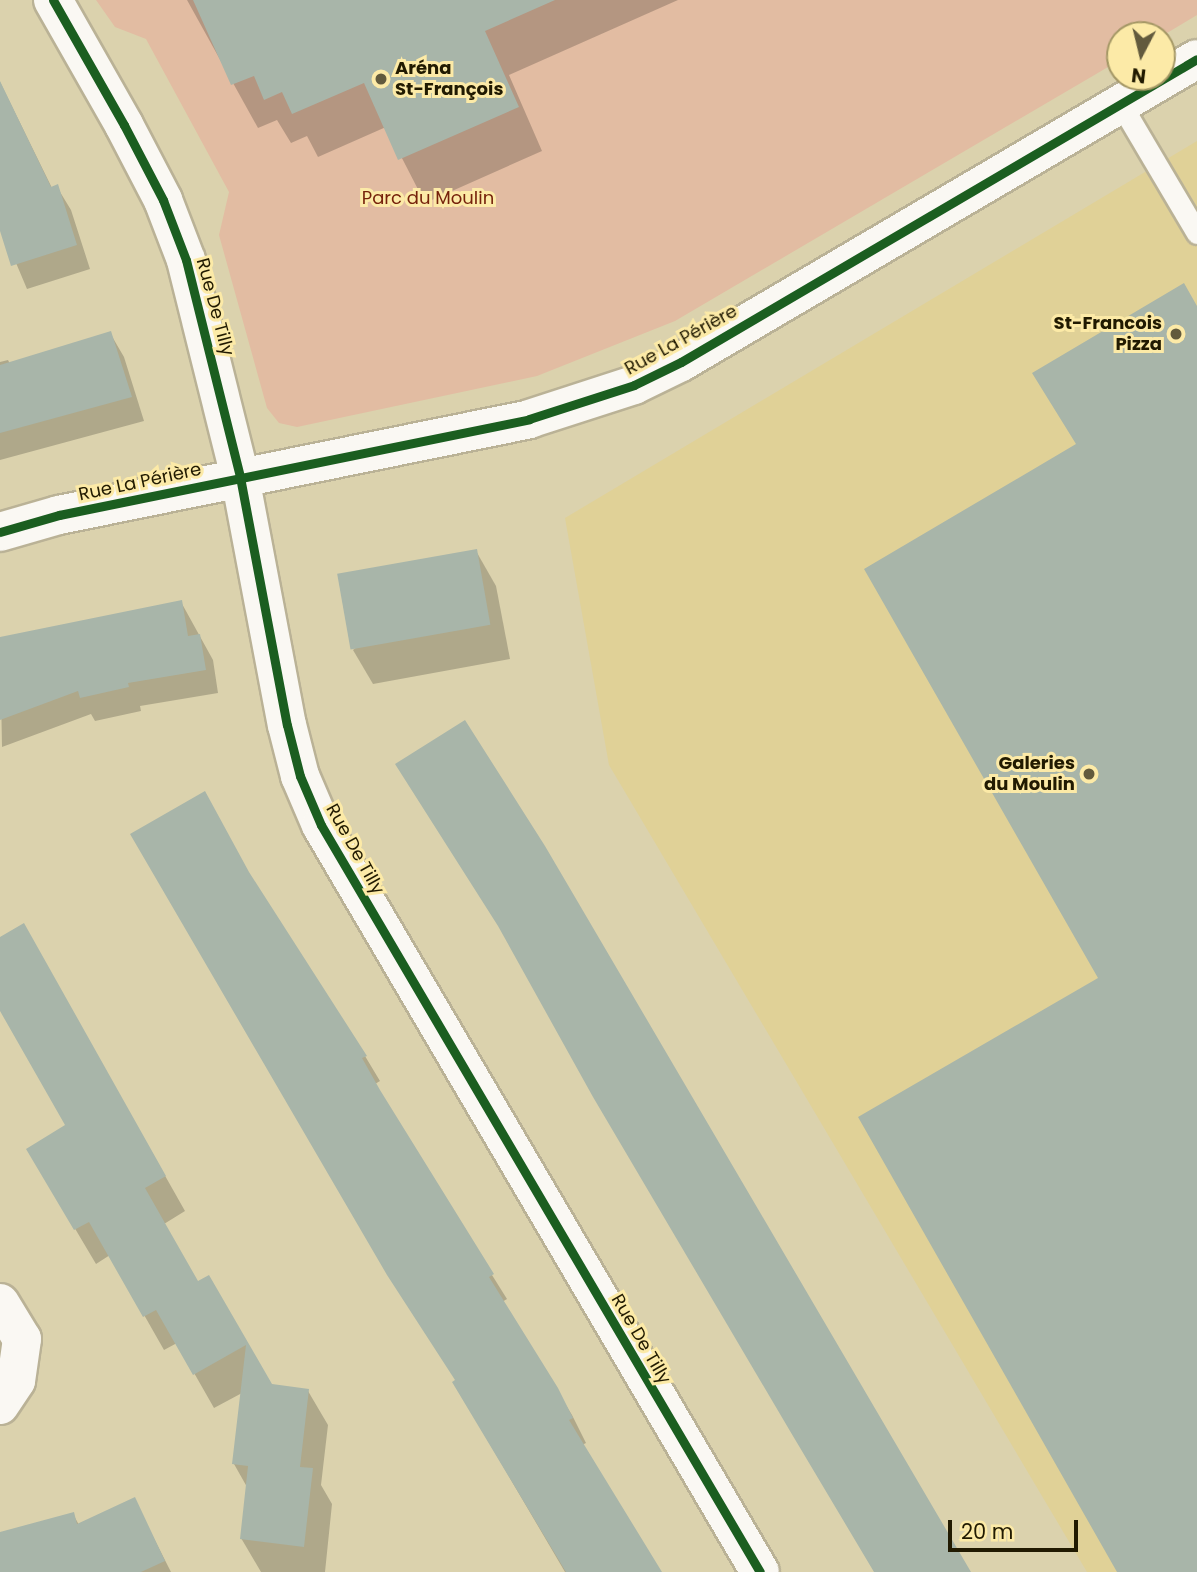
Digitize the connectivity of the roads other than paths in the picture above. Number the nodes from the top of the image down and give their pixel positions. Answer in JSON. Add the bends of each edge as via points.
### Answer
{"nodes":[{"id":1,"x":53,"y":0,"type":"edge"},
{"id":2,"x":1197,"y":59,"type":"edge"},
{"id":3,"x":1120,"y":103,"type":"junction"},
{"id":4,"x":1197,"y":233,"type":"edge"},
{"id":5,"x":240,"y":477,"type":"junction"},
{"id":6,"x":0,"y":532,"type":"edge"},
{"id":7,"x":0,"y":1303,"type":"edge"},
{"id":8,"x":0,"y":1405,"type":"edge"},
{"id":9,"x":760,"y":1572,"type":"edge"}],
"edges":[{"from":1,"to":5,"type":"street","name":"Rue De Tilly","via":[[124,125],[186,260]]},
{"from":2,"to":3,"type":"street","name":"Rue La Périère"},
{"from":3,"to":4,"type":"lane"},
{"from":3,"to":5,"type":"street","name":"Rue La Périère","via":[[681,362],[634,385],[529,419]]},
{"from":5,"to":6,"type":"street","name":"Rue La Périère"},
{"from":5,"to":9,"type":"street","name":"Rue De Tilly","via":[[287,725],[300,776],[321,825]]},
{"from":7,"to":8,"type":"street","via":[[22,1339],[16,1381]]}]}
